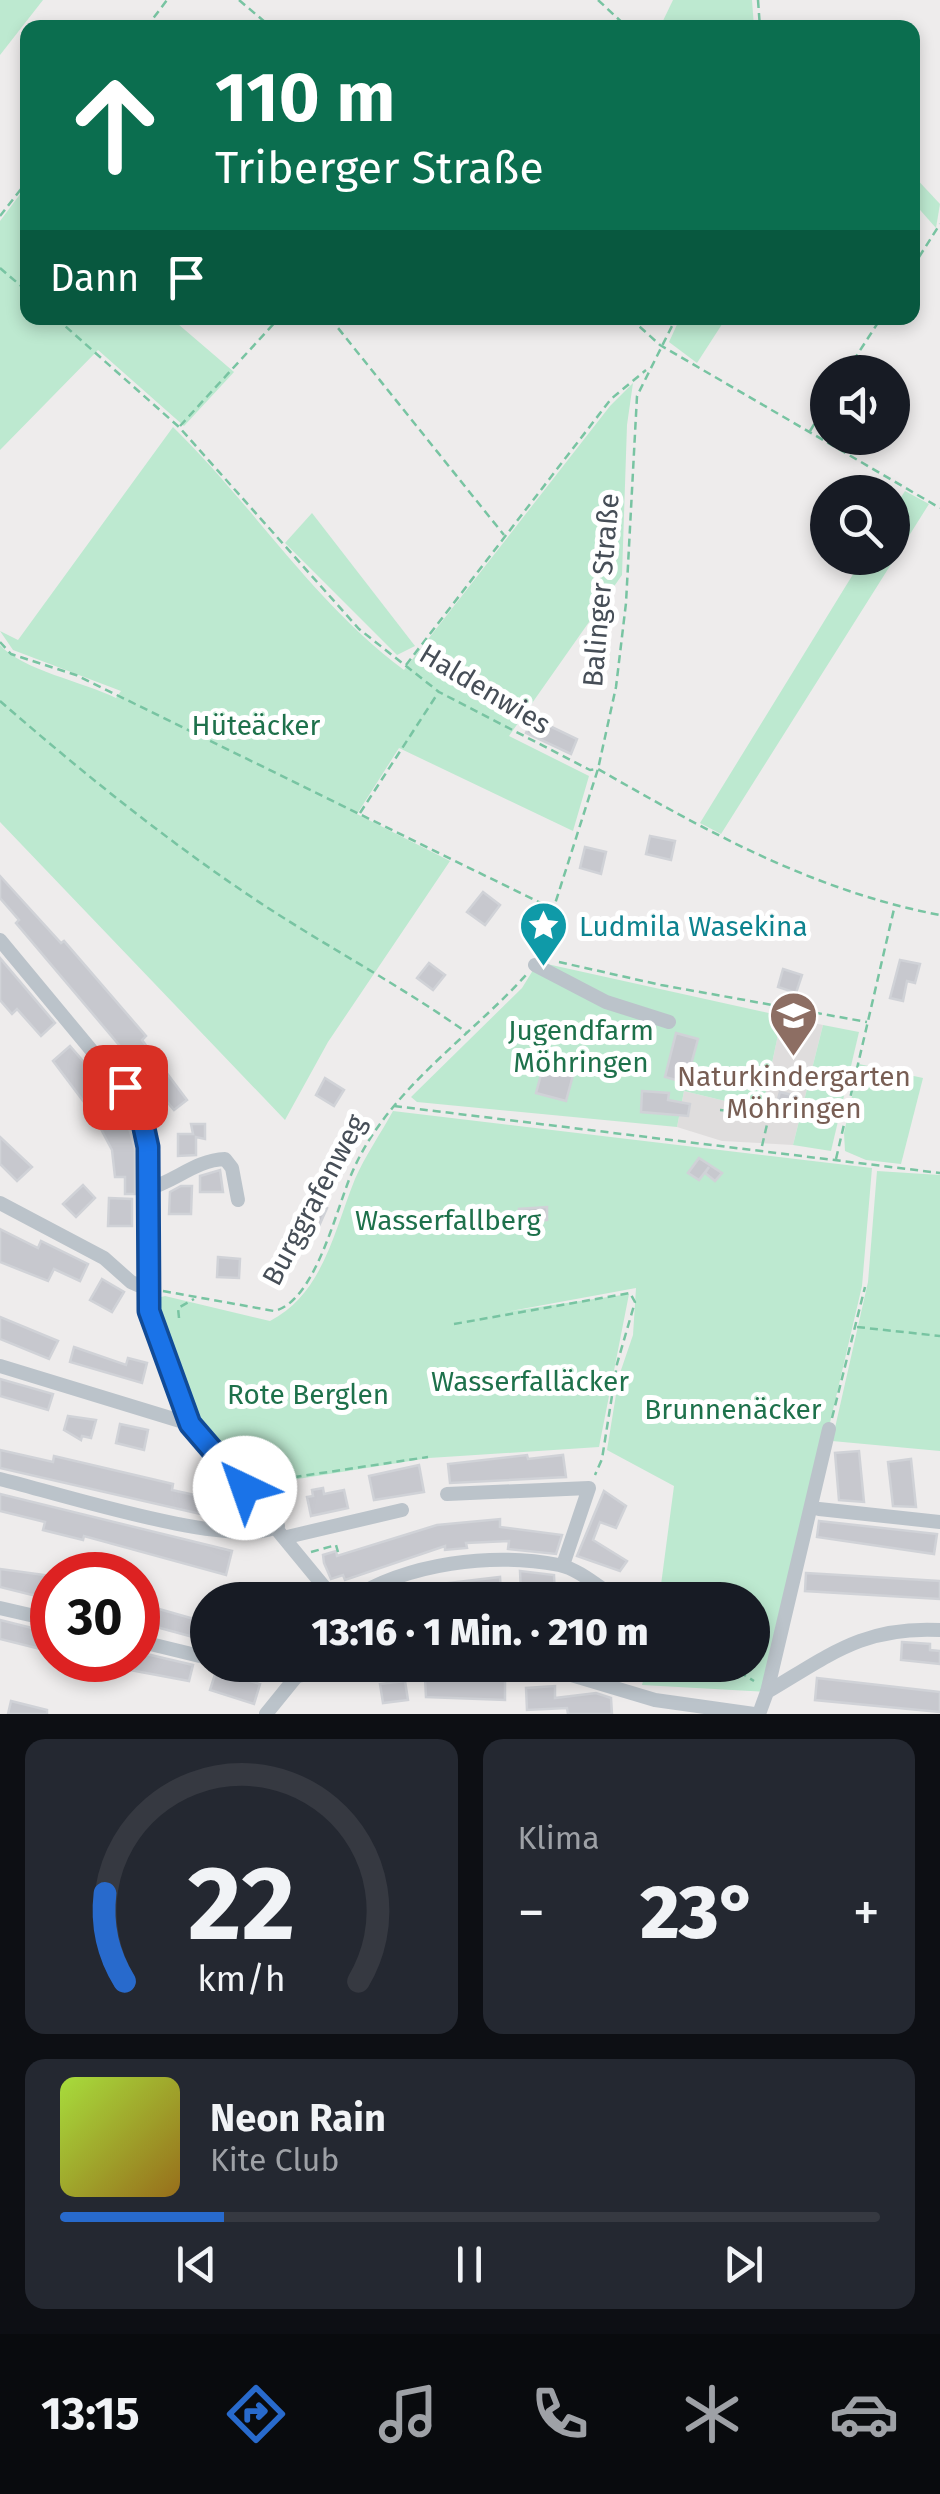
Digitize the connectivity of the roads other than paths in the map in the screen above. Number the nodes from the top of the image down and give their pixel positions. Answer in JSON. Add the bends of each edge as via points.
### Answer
{"nodes":[{"id":1,"x":0,"y":940,"type":"edge"},
{"id":2,"x":535,"y":965,"type":"road end"},
{"id":3,"x":669,"y":1022,"type":"dead end"},
{"id":4,"x":147,"y":1189,"type":"junction"},
{"id":5,"x":238,"y":1200,"type":"dead end"},
{"id":6,"x":0,"y":1203,"type":"edge"},
{"id":7,"x":147,"y":1289,"type":"junction"},
{"id":8,"x":0,"y":1366,"type":"edge"},
{"id":9,"x":190,"y":1424,"type":"junction"},
{"id":10,"x":830,"y":1429,"type":"road end"},
{"id":11,"x":0,"y":1479,"type":"edge"},
{"id":12,"x":448,"y":1494,"type":"dead end"},
{"id":13,"x":820,"y":1509,"type":"dead end"},
{"id":14,"x":402,"y":1510,"type":"dead end"},
{"id":15,"x":940,"y":1522,"type":"edge"},
{"id":16,"x":283,"y":1531,"type":"junction"},
{"id":17,"x":563,"y":1565,"type":"junction"},
{"id":18,"x":321,"y":1582,"type":"edge"},
{"id":19,"x":384,"y":1582,"type":"edge"},
{"id":20,"x":590,"y":1582,"type":"edge"},
{"id":21,"x":0,"y":1608,"type":"edge"},
{"id":22,"x":30,"y":1615,"type":"edge"},
{"id":23,"x":940,"y":1630,"type":"edge"},
{"id":24,"x":160,"y":1646,"type":"edge"},
{"id":25,"x":190,"y":1654,"type":"edge"},
{"id":26,"x":291,"y":1682,"type":"edge"},
{"id":27,"x":595,"y":1682,"type":"edge"},
{"id":28,"x":767,"y":1692,"type":"junction"},
{"id":29,"x":266,"y":1714,"type":"edge"},
{"id":30,"x":757,"y":1714,"type":"edge"}],
"edges":[{"from":1,"to":4,"type":"street","via":[[140,1110]]},
{"from":2,"to":3,"type":"street","via":[[606,1002]]},
{"from":4,"to":5,"type":"street","via":[[225,1159]]},
{"from":4,"to":7,"type":"street"},
{"from":6,"to":7,"type":"street","via":[[104,1258]]},
{"from":7,"to":9,"type":"street"},
{"from":8,"to":9,"type":"street"},
{"from":9,"to":16,"type":"street"},
{"from":10,"to":28,"type":"street"},
{"from":11,"to":16,"type":"street","via":[[218,1533]]},
{"from":12,"to":17,"type":"street","via":[[588,1488]]},
{"from":13,"to":15,"type":"street"},
{"from":14,"to":16,"type":"street"},
{"from":16,"to":18,"type":"street"},
{"from":17,"to":19,"type":"street","via":[[474,1562]]},
{"from":17,"to":20,"type":"street"},
{"from":21,"to":22,"type":"street"},
{"from":23,"to":28,"type":"street","via":[[898,1628],[860,1638]]},
{"from":24,"to":25,"type":"street"},
{"from":26,"to":29,"type":"street"},
{"from":27,"to":30,"type":"street","via":[[655,1700]]},
{"from":28,"to":30,"type":"street"}]}
